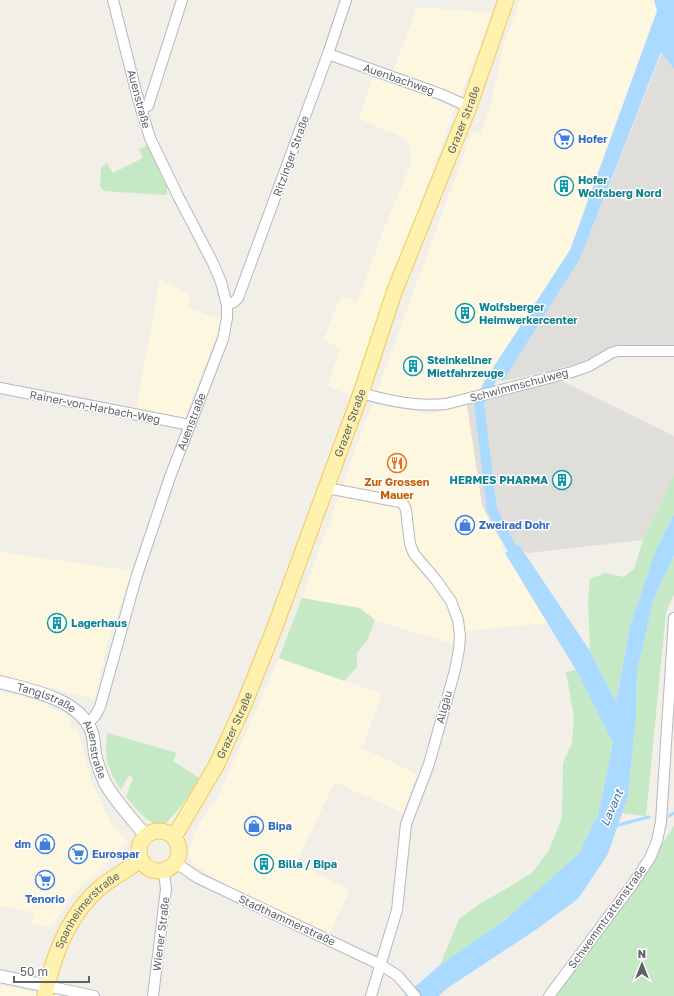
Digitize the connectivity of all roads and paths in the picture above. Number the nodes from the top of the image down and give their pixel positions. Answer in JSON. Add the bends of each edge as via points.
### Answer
{"nodes":[{"id":1,"x":113,"y":0,"type":"edge"},
{"id":2,"x":182,"y":0,"type":"edge"},
{"id":3,"x":346,"y":0,"type":"edge"},
{"id":4,"x":506,"y":0,"type":"edge"},
{"id":5,"x":328,"y":54,"type":"junction"},
{"id":6,"x":469,"y":107,"type":"junction"},
{"id":7,"x":141,"y":109,"type":"junction"},
{"id":8,"x":227,"y":305,"type":"junction"},
{"id":9,"x":674,"y":351,"type":"edge"},
{"id":10,"x":0,"y":388,"type":"edge"},
{"id":11,"x":362,"y":393,"type":"junction"},
{"id":12,"x":190,"y":425,"type":"junction"},
{"id":13,"x":327,"y":488,"type":"junction"},
{"id":14,"x":674,"y":618,"type":"edge"},
{"id":15,"x":0,"y":682,"type":"edge"},
{"id":16,"x":88,"y":722,"type":"junction"},
{"id":17,"x":674,"y":738,"type":"edge"},
{"id":18,"x":665,"y":744,"type":"junction"},
{"id":19,"x":146,"y":836,"type":"junction"},
{"id":20,"x":174,"y":837,"type":"junction"},
{"id":21,"x":141,"y":860,"type":"junction"},
{"id":22,"x":170,"y":867,"type":"junction"},
{"id":23,"x":381,"y":965,"type":"junction"},
{"id":24,"x":0,"y":976,"type":"edge"},
{"id":25,"x":46,"y":991,"type":"edge"},
{"id":26,"x":94,"y":996,"type":"edge"},
{"id":27,"x":153,"y":996,"type":"edge"},
{"id":28,"x":371,"y":996,"type":"edge"},
{"id":29,"x":415,"y":996,"type":"edge"},
{"id":30,"x":549,"y":996,"type":"edge"}],
"edges":[{"from":1,"to":7,"type":"street","name":"Auenstraße"},
{"from":2,"to":7,"type":"street","via":[[148,106]]},
{"from":3,"to":5,"type":"street","name":"Ritzinger Straße"},
{"from":4,"to":6,"type":"main road","name":"Grazer Straße"},
{"from":5,"to":6,"type":"street","name":"Auenbachweg","via":[[444,95]]},
{"from":5,"to":8,"type":"street","name":"Ritzinger Straße","via":[[238,298]]},
{"from":6,"to":11,"type":"main road","name":"Grazer Straße","via":[[396,290]]},
{"from":7,"to":8,"type":"street","name":"Auenstraße","via":[[150,138],[213,263]]},
{"from":8,"to":12,"type":"street","name":"Auenstraße","via":[[223,339]]},
{"from":9,"to":11,"type":"street","name":"Schwimmschulweg","via":[[618,352],[589,366],[446,404],[404,404]]},
{"from":10,"to":12,"type":"street","name":"Rainer-von-Harbach-Weg"},
{"from":11,"to":13,"type":"main road","name":"Grazer Straße"},
{"from":12,"to":16,"type":"street","name":"Auenstraße","via":[[136,578],[100,707]]},
{"from":13,"to":20,"type":"main road","name":"Grazer Straße","via":[[240,714],[216,766]]},
{"from":13,"to":23,"type":"street","name":"Allgäu","via":[[400,502],[404,505],[414,554],[451,601],[458,620],[460,636],[459,649],[429,764],[406,824],[397,910]]},
{"from":14,"to":18,"type":"street","name":"Schwemmtrattenstraße"},
{"from":15,"to":16,"type":"street","name":"Tanglstraße","via":[[55,699],[72,708]]},
{"from":16,"to":19,"type":"street","name":"Auenstraße","via":[[105,783]]},
{"from":17,"to":18,"type":"street"},
{"from":18,"to":30,"type":"street","name":"Schwemmtrattenstraße","via":[[661,822],[650,858]]},
{"from":19,"to":20,"type":"main road","via":[[160,831]]},
{"from":19,"to":21,"type":"main road","via":[[139,847]]},
{"from":20,"to":22,"type":"main road","via":[[180,850],[179,857]]},
{"from":21,"to":22,"type":"main road","via":[[145,866],[157,872]]},
{"from":21,"to":25,"type":"main road","name":"Spanheimerstraße","via":[[101,887],[73,919],[62,938]]},
{"from":22,"to":23,"type":"street","name":"Stadthammerstraße"},
{"from":22,"to":27,"type":"street","name":"Wiener Straße"},
{"from":23,"to":28,"type":"street","name":"Allgäu"},
{"from":23,"to":29,"type":"street","name":"Stadthammerstraße","via":[[398,976]]},
{"from":24,"to":25,"type":"street"},
{"from":25,"to":26,"type":"street"}]}
